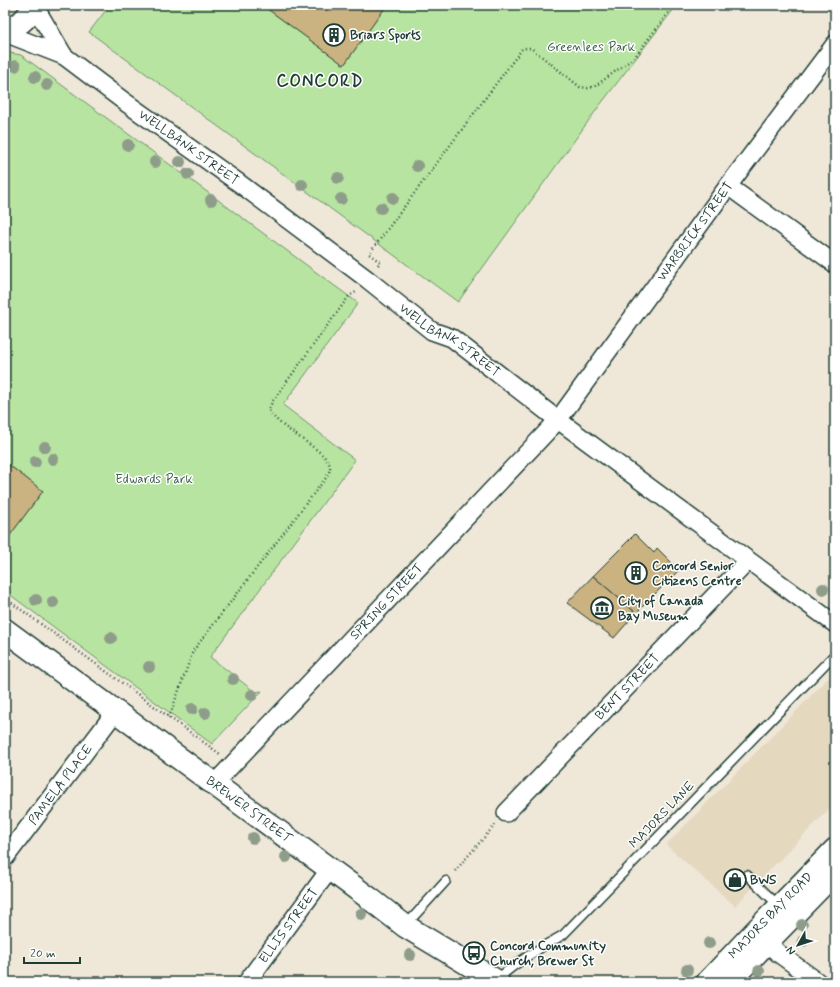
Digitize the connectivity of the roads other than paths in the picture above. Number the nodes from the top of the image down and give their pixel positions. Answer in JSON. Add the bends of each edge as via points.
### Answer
{"nodes":[{"id":1,"x":34,"y":5,"type":"edge"},
{"id":2,"x":5,"y":29,"type":"edge"},
{"id":3,"x":5,"y":33,"type":"edge"},
{"id":4,"x":835,"y":44,"type":"edge"},
{"id":5,"x":64,"y":56,"type":"junction"},
{"id":6,"x":728,"y":186,"type":"junction"},
{"id":7,"x":835,"y":264,"type":"edge"},
{"id":8,"x":558,"y":420,"type":"junction"},
{"id":9,"x":748,"y":560,"type":"junction"},
{"id":10,"x":835,"y":624,"type":"edge"},
{"id":11,"x":5,"y":630,"type":"edge"},
{"id":12,"x":835,"y":654,"type":"edge"},
{"id":13,"x":116,"y":711,"type":"junction"},
{"id":14,"x":214,"y":784,"type":"junction"},
{"id":15,"x":506,"y":813,"type":"road end"},
{"id":16,"x":835,"y":849,"type":"edge"},
{"id":17,"x":5,"y":858,"type":"edge"},
{"id":18,"x":330,"y":869,"type":"junction"},
{"id":19,"x":835,"y":873,"type":"edge"},
{"id":20,"x":747,"y":875,"type":"dead end"},
{"id":21,"x":446,"y":881,"type":"road end"},
{"id":22,"x":779,"y":906,"type":"junction"},
{"id":23,"x":405,"y":926,"type":"junction"},
{"id":24,"x":761,"y":937,"type":"junction"},
{"id":25,"x":497,"y":981,"type":"edge"},
{"id":26,"x":246,"y":982,"type":"edge"},
{"id":27,"x":707,"y":982,"type":"edge"},
{"id":28,"x":729,"y":982,"type":"edge"},
{"id":29,"x":818,"y":982,"type":"edge"}],
"edges":[{"from":1,"to":2,"type":"main road","via":[[22,22]]},
{"from":1,"to":5,"type":"street","name":"WELLBANK STREET"},
{"from":3,"to":5,"type":"street","name":"WELLBANK STREET"},
{"from":4,"to":6,"type":"street","name":"WARBRICK STREET"},
{"from":5,"to":8,"type":"street","name":"WELLBANK STREET","via":[[239,183],[432,331],[452,338]]},
{"from":6,"to":7,"type":"street"},
{"from":6,"to":8,"type":"street","name":"WARBRICK STREET"},
{"from":8,"to":9,"type":"street","name":"WELLBANK STREET"},
{"from":8,"to":14,"type":"street","name":"SPRING STREET"},
{"from":9,"to":10,"type":"street","name":"WELLBANK STREET"},
{"from":9,"to":15,"type":"street","name":"BENT STREET"},
{"from":11,"to":13,"type":"main road","name":"BREWER STREET"},
{"from":12,"to":25,"type":"lane","name":"MAJORS LANE","via":[[563,935],[537,949],[507,970]]},
{"from":13,"to":14,"type":"main road","name":"BREWER STREET"},
{"from":13,"to":17,"type":"street","name":"PAMELA PLACE"},
{"from":14,"to":18,"type":"main road","name":"BREWER STREET"},
{"from":16,"to":22,"type":"street","name":"MAJORS BAY ROAD"},
{"from":18,"to":23,"type":"main road","name":"BREWER STREET"},
{"from":18,"to":26,"type":"street","name":"ELLIS STREET"},
{"from":19,"to":24,"type":"street","name":"MAJORS BAY ROAD"},
{"from":20,"to":22,"type":"lane"},
{"from":21,"to":23,"type":"lane"},
{"from":22,"to":24,"type":"street","name":"MAJORS BAY ROAD"},
{"from":23,"to":25,"type":"main road","name":"BREWER STREET"},
{"from":24,"to":27,"type":"street","name":"MAJORS BAY ROAD"},
{"from":24,"to":28,"type":"street","name":"MAJORS BAY ROAD"},
{"from":24,"to":29,"type":"street"}]}
